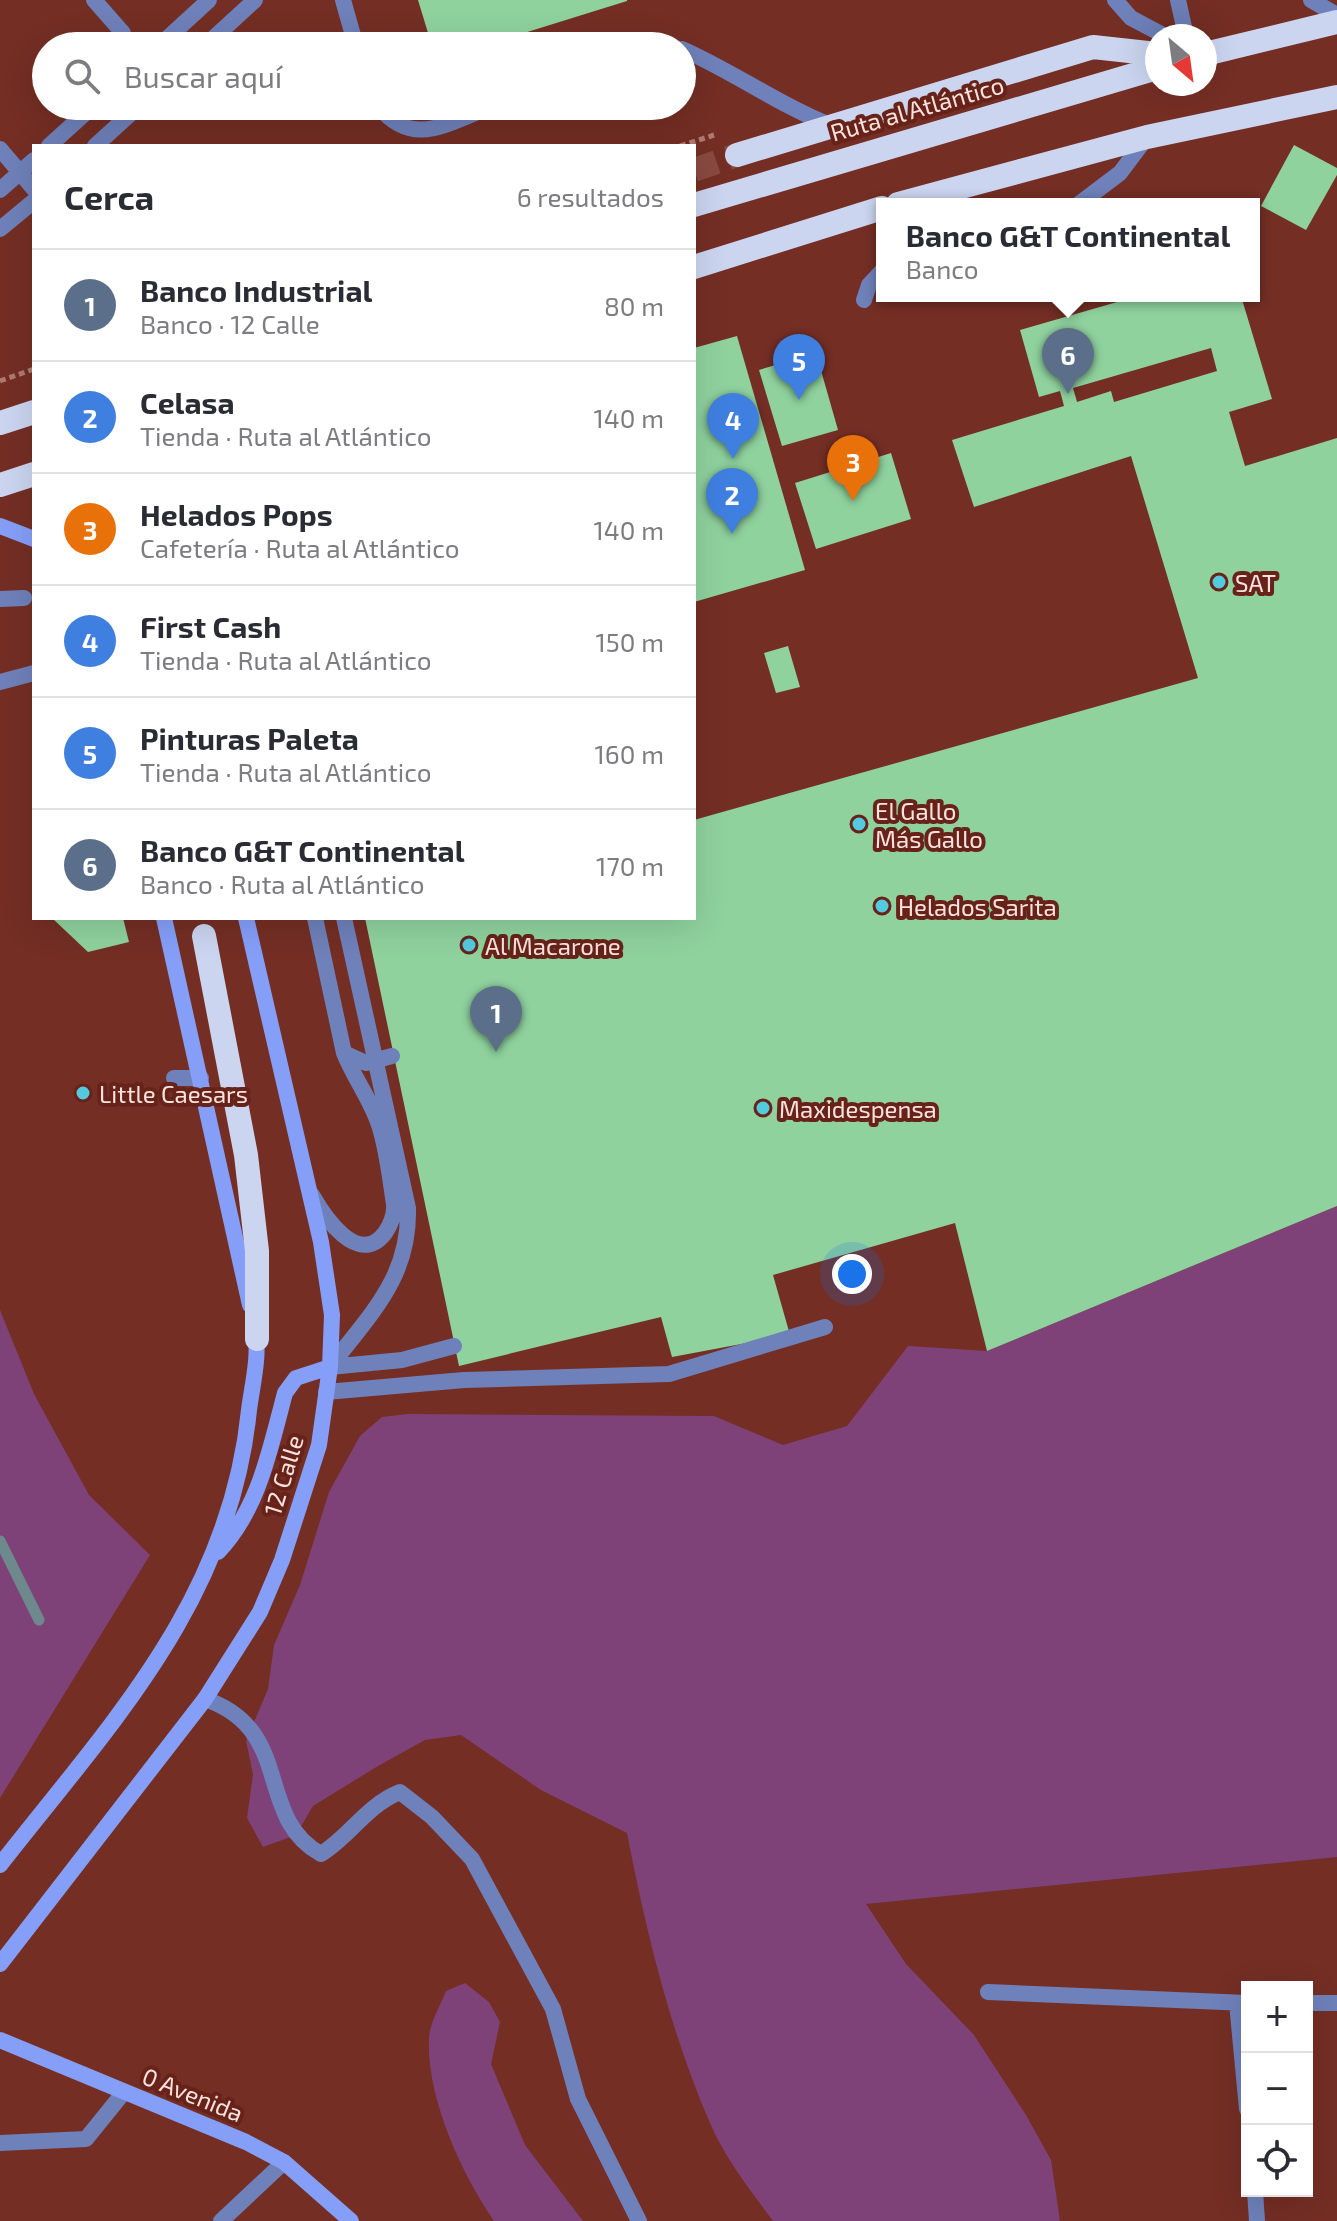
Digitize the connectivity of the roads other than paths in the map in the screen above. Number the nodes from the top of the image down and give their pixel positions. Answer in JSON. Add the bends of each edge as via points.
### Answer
{"nodes":[{"id":1,"x":94,"y":0,"type":"edge"},
{"id":2,"x":209,"y":0,"type":"edge"},
{"id":3,"x":255,"y":0,"type":"edge"},
{"id":4,"x":343,"y":0,"type":"edge"},
{"id":5,"x":1115,"y":0,"type":"edge"},
{"id":6,"x":1178,"y":0,"type":"edge"},
{"id":7,"x":1311,"y":0,"type":"edge"},
{"id":8,"x":1337,"y":15,"type":"edge"},
{"id":9,"x":1337,"y":22,"type":"edge"},
{"id":10,"x":1183,"y":24,"type":"edge"},
{"id":11,"x":1145,"y":25,"type":"edge"},
{"id":12,"x":122,"y":32,"type":"edge"},
{"id":13,"x":174,"y":32,"type":"edge"},
{"id":14,"x":220,"y":32,"type":"edge"},
{"id":15,"x":352,"y":32,"type":"edge"},
{"id":16,"x":1257,"y":40,"type":"junction"},
{"id":17,"x":1217,"y":45,"type":"edge"},
{"id":18,"x":1217,"y":51,"type":"edge"},
{"id":19,"x":1145,"y":53,"type":"edge"},
{"id":20,"x":696,"y":55,"type":"edge"},
{"id":21,"x":1145,"y":72,"type":"edge"},
{"id":22,"x":1337,"y":97,"type":"edge"},
{"id":23,"x":78,"y":120,"type":"edge"},
{"id":24,"x":124,"y":120,"type":"edge"},
{"id":25,"x":394,"y":120,"type":"edge"},
{"id":26,"x":454,"y":120,"type":"edge"},
{"id":27,"x":834,"y":127,"type":"junction"},
{"id":28,"x":1147,"y":137,"type":"junction"},
{"id":29,"x":51,"y":144,"type":"edge"},
{"id":30,"x":97,"y":144,"type":"edge"},
{"id":31,"x":0,"y":149,"type":"edge"},
{"id":32,"x":737,"y":155,"type":"tunnel mouth"},
{"id":33,"x":32,"y":162,"type":"edge"},
{"id":34,"x":21,"y":172,"type":"junction"},
{"id":35,"x":32,"y":186,"type":"edge"},
{"id":36,"x":0,"y":190,"type":"edge"},
{"id":37,"x":920,"y":198,"type":"edge"},
{"id":38,"x":1087,"y":198,"type":"edge"},
{"id":39,"x":32,"y":203,"type":"edge"},
{"id":40,"x":696,"y":204,"type":"edge"},
{"id":41,"x":876,"y":210,"type":"edge"},
{"id":42,"x":0,"y":229,"type":"edge"},
{"id":43,"x":696,"y":266,"type":"edge"},
{"id":44,"x":876,"y":277,"type":"edge"},
{"id":45,"x":864,"y":300,"type":"dead end"},
{"id":46,"x":32,"y":413,"type":"edge"},
{"id":47,"x":0,"y":423,"type":"edge"},
{"id":48,"x":32,"y":475,"type":"edge"},
{"id":49,"x":0,"y":485,"type":"edge"},
{"id":50,"x":0,"y":526,"type":"edge"},
{"id":51,"x":32,"y":538,"type":"edge"},
{"id":52,"x":24,"y":598,"type":"dead end"},
{"id":53,"x":0,"y":599,"type":"edge"},
{"id":54,"x":32,"y":674,"type":"edge"},
{"id":55,"x":0,"y":682,"type":"edge"},
{"id":56,"x":164,"y":920,"type":"edge"},
{"id":57,"x":246,"y":920,"type":"edge"},
{"id":58,"x":315,"y":920,"type":"edge"},
{"id":59,"x":345,"y":920,"type":"edge"},
{"id":60,"x":204,"y":936,"type":"dead end"},
{"id":61,"x":344,"y":1053,"type":"junction"},
{"id":62,"x":384,"y":1058,"type":"junction"},
{"id":63,"x":174,"y":1078,"type":"dead end"},
{"id":64,"x":201,"y":1078,"type":"junction"},
{"id":65,"x":308,"y":1188,"type":"junction"},
{"id":66,"x":825,"y":1327,"type":"dead end"},
{"id":67,"x":257,"y":1339,"type":"junction"},
{"id":68,"x":454,"y":1346,"type":"dead end"},
{"id":69,"x":330,"y":1367,"type":"junction"},
{"id":70,"x":326,"y":1392,"type":"junction"},
{"id":71,"x":215,"y":1555,"type":"junction"},
{"id":72,"x":205,"y":1699,"type":"junction"},
{"id":73,"x":0,"y":1865,"type":"edge"},
{"id":74,"x":0,"y":1964,"type":"edge"},
{"id":75,"x":988,"y":1992,"type":"dead end"},
{"id":76,"x":1241,"y":2003,"type":"edge"},
{"id":77,"x":1313,"y":2003,"type":"edge"},
{"id":78,"x":1337,"y":2003,"type":"edge"},
{"id":79,"x":0,"y":2040,"type":"edge"},
{"id":80,"x":124,"y":2092,"type":"junction"},
{"id":81,"x":0,"y":2143,"type":"edge"},
{"id":82,"x":284,"y":2162,"type":"junction"},
{"id":83,"x":1255,"y":2197,"type":"edge"},
{"id":84,"x":221,"y":2221,"type":"edge"},
{"id":85,"x":351,"y":2221,"type":"edge"},
{"id":86,"x":639,"y":2221,"type":"edge"},
{"id":87,"x":1257,"y":2221,"type":"edge"}],
"edges":[{"from":1,"to":12,"type":"street"},
{"from":2,"to":13,"type":"street"},
{"from":3,"to":14,"type":"street"},
{"from":4,"to":15,"type":"street"},
{"from":5,"to":11,"type":"street"},
{"from":6,"to":10,"type":"street"},
{"from":7,"to":8,"type":"street"},
{"from":9,"to":16,"type":"highway"},
{"from":16,"to":17,"type":"street"},
{"from":16,"to":18,"type":"highway"},
{"from":19,"to":27,"type":"highway","via":[[1093,47]]},
{"from":20,"to":27,"type":"street","via":[[790,110]]},
{"from":21,"to":40,"type":"highway","name":"Ruta al Atlántico"},
{"from":22,"to":28,"type":"highway"},
{"from":23,"to":29,"type":"street"},
{"from":24,"to":30,"type":"street"},
{"from":25,"to":26,"type":"street","via":[[405,130],[423,131]]},
{"from":27,"to":32,"type":"highway"},
{"from":28,"to":37,"type":"highway"},
{"from":28,"to":38,"type":"street","via":[[1120,173]]},
{"from":31,"to":34,"type":"street"},
{"from":33,"to":34,"type":"street"},
{"from":34,"to":35,"type":"street"},
{"from":34,"to":36,"type":"street"},
{"from":39,"to":42,"type":"street"},
{"from":41,"to":43,"type":"highway"},
{"from":44,"to":45,"type":"street"},
{"from":46,"to":47,"type":"highway"},
{"from":48,"to":49,"type":"highway"},
{"from":50,"to":51,"type":"main road"},
{"from":52,"to":53,"type":"street"},
{"from":54,"to":55,"type":"street"},
{"from":56,"to":64,"type":"main road","name":"12 Calle"},
{"from":57,"to":65,"type":"main road","name":"12 Calle"},
{"from":58,"to":61,"type":"street"},
{"from":59,"to":62,"type":"street"},
{"from":60,"to":67,"type":"highway","via":[[246,1155],[257,1251]]},
{"from":61,"to":62,"type":"street","via":[[358,1061]]},
{"from":61,"to":65,"type":"street","via":[[380,1127],[395,1209],[390,1225],[381,1238],[363,1244],[350,1241],[327,1220]]},
{"from":62,"to":69,"type":"street","via":[[409,1239],[388,1290]]},
{"from":63,"to":64,"type":"street"},
{"from":64,"to":67,"type":"main road","name":"12 Calle"},
{"from":65,"to":69,"type":"main road","name":"12 Calle","via":[[332,1315]]},
{"from":66,"to":70,"type":"street","via":[[669,1374],[464,1380]]},
{"from":67,"to":71,"type":"main road","name":"12 Calle","via":[[248,1428]]},
{"from":68,"to":69,"type":"street","via":[[402,1360]]},
{"from":69,"to":70,"type":"main road","name":"12 Calle"},
{"from":69,"to":71,"type":"main road","via":[[296,1378],[285,1393],[253,1500]]},
{"from":70,"to":72,"type":"main road","name":"12 Calle","via":[[319,1445],[282,1560],[260,1612]]},
{"from":71,"to":73,"type":"main road","name":"12 Calle","via":[[185,1617],[140,1686]]},
{"from":72,"to":74,"type":"main road","name":"12 Calle"},
{"from":72,"to":86,"type":"street","via":[[226,1706],[251,1726],[291,1827],[307,1846],[321,1854],[341,1842],[385,1798],[400,1792],[472,1859],[553,2009],[578,2099]]},
{"from":75,"to":76,"type":"street"},
{"from":77,"to":78,"type":"street"},
{"from":79,"to":80,"type":"main road","name":"0 Avenida"},
{"from":80,"to":81,"type":"street","via":[[86,2139]]},
{"from":80,"to":82,"type":"main road","name":"0 Avenida"},
{"from":82,"to":84,"type":"street"},
{"from":82,"to":85,"type":"main road","name":"0 Avenida"},
{"from":83,"to":87,"type":"street"}]}
